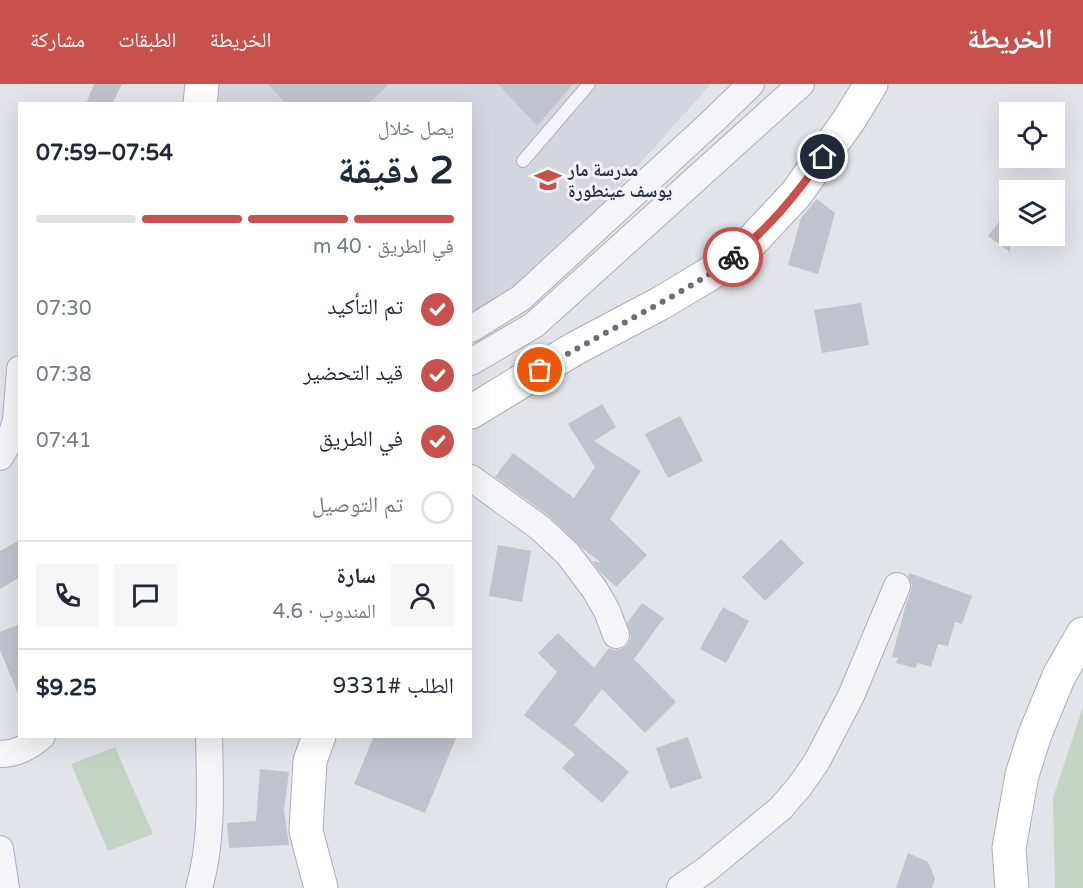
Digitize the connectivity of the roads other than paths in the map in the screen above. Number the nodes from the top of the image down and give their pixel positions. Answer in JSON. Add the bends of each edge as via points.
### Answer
{"nodes":[{"id":1,"x":202,"y":84,"type":"edge"},
{"id":2,"x":589,"y":84,"type":"edge"},
{"id":3,"x":750,"y":84,"type":"edge"},
{"id":4,"x":801,"y":84,"type":"edge"},
{"id":5,"x":871,"y":84,"type":"edge"},
{"id":6,"x":200,"y":102,"type":"edge"},
{"id":7,"x":523,"y":161,"type":"dead end"},
{"id":8,"x":472,"y":328,"type":"edge"},
{"id":9,"x":472,"y":361,"type":"edge"},
{"id":10,"x":18,"y":394,"type":"edge"},
{"id":11,"x":472,"y":411,"type":"edge"},
{"id":12,"x":0,"y":457,"type":"edge"},
{"id":13,"x":472,"y":479,"type":"edge"},
{"id":14,"x":897,"y":586,"type":"dead end"},
{"id":15,"x":1083,"y":634,"type":"edge"},
{"id":16,"x":616,"y":635,"type":"dead end"},
{"id":17,"x":40,"y":738,"type":"edge"},
{"id":18,"x":209,"y":738,"type":"edge"},
{"id":19,"x":318,"y":738,"type":"edge"},
{"id":20,"x":0,"y":754,"type":"edge"},
{"id":21,"x":0,"y":849,"type":"edge"},
{"id":22,"x":6,"y":888,"type":"edge"},
{"id":23,"x":199,"y":888,"type":"edge"},
{"id":24,"x":321,"y":888,"type":"edge"},
{"id":25,"x":680,"y":888,"type":"edge"},
{"id":26,"x":1012,"y":888,"type":"edge"}],
"edges":[{"from":1,"to":6,"type":"street"},
{"from":2,"to":7,"type":"lane"},
{"from":3,"to":8,"type":"street","via":[[521,298]]},
{"from":4,"to":9,"type":"street","via":[[534,325]]},
{"from":5,"to":11,"type":"street","via":[[796,194],[752,241],[716,270]]},
{"from":10,"to":12,"type":"street","via":[[16,420]]},
{"from":13,"to":16,"type":"street","via":[[539,526],[568,554],[607,611]]},
{"from":14,"to":25,"type":"street","via":[[851,696],[799,787],[781,808]]},
{"from":15,"to":26,"type":"street","via":[[1059,676],[1022,775],[1010,848]]},
{"from":17,"to":20,"type":"street","via":[[32,746]]},
{"from":18,"to":23,"type":"street","via":[[208,841]]},
{"from":19,"to":24,"type":"street","via":[[310,761],[306,831]]},
{"from":21,"to":22,"type":"street"}]}
